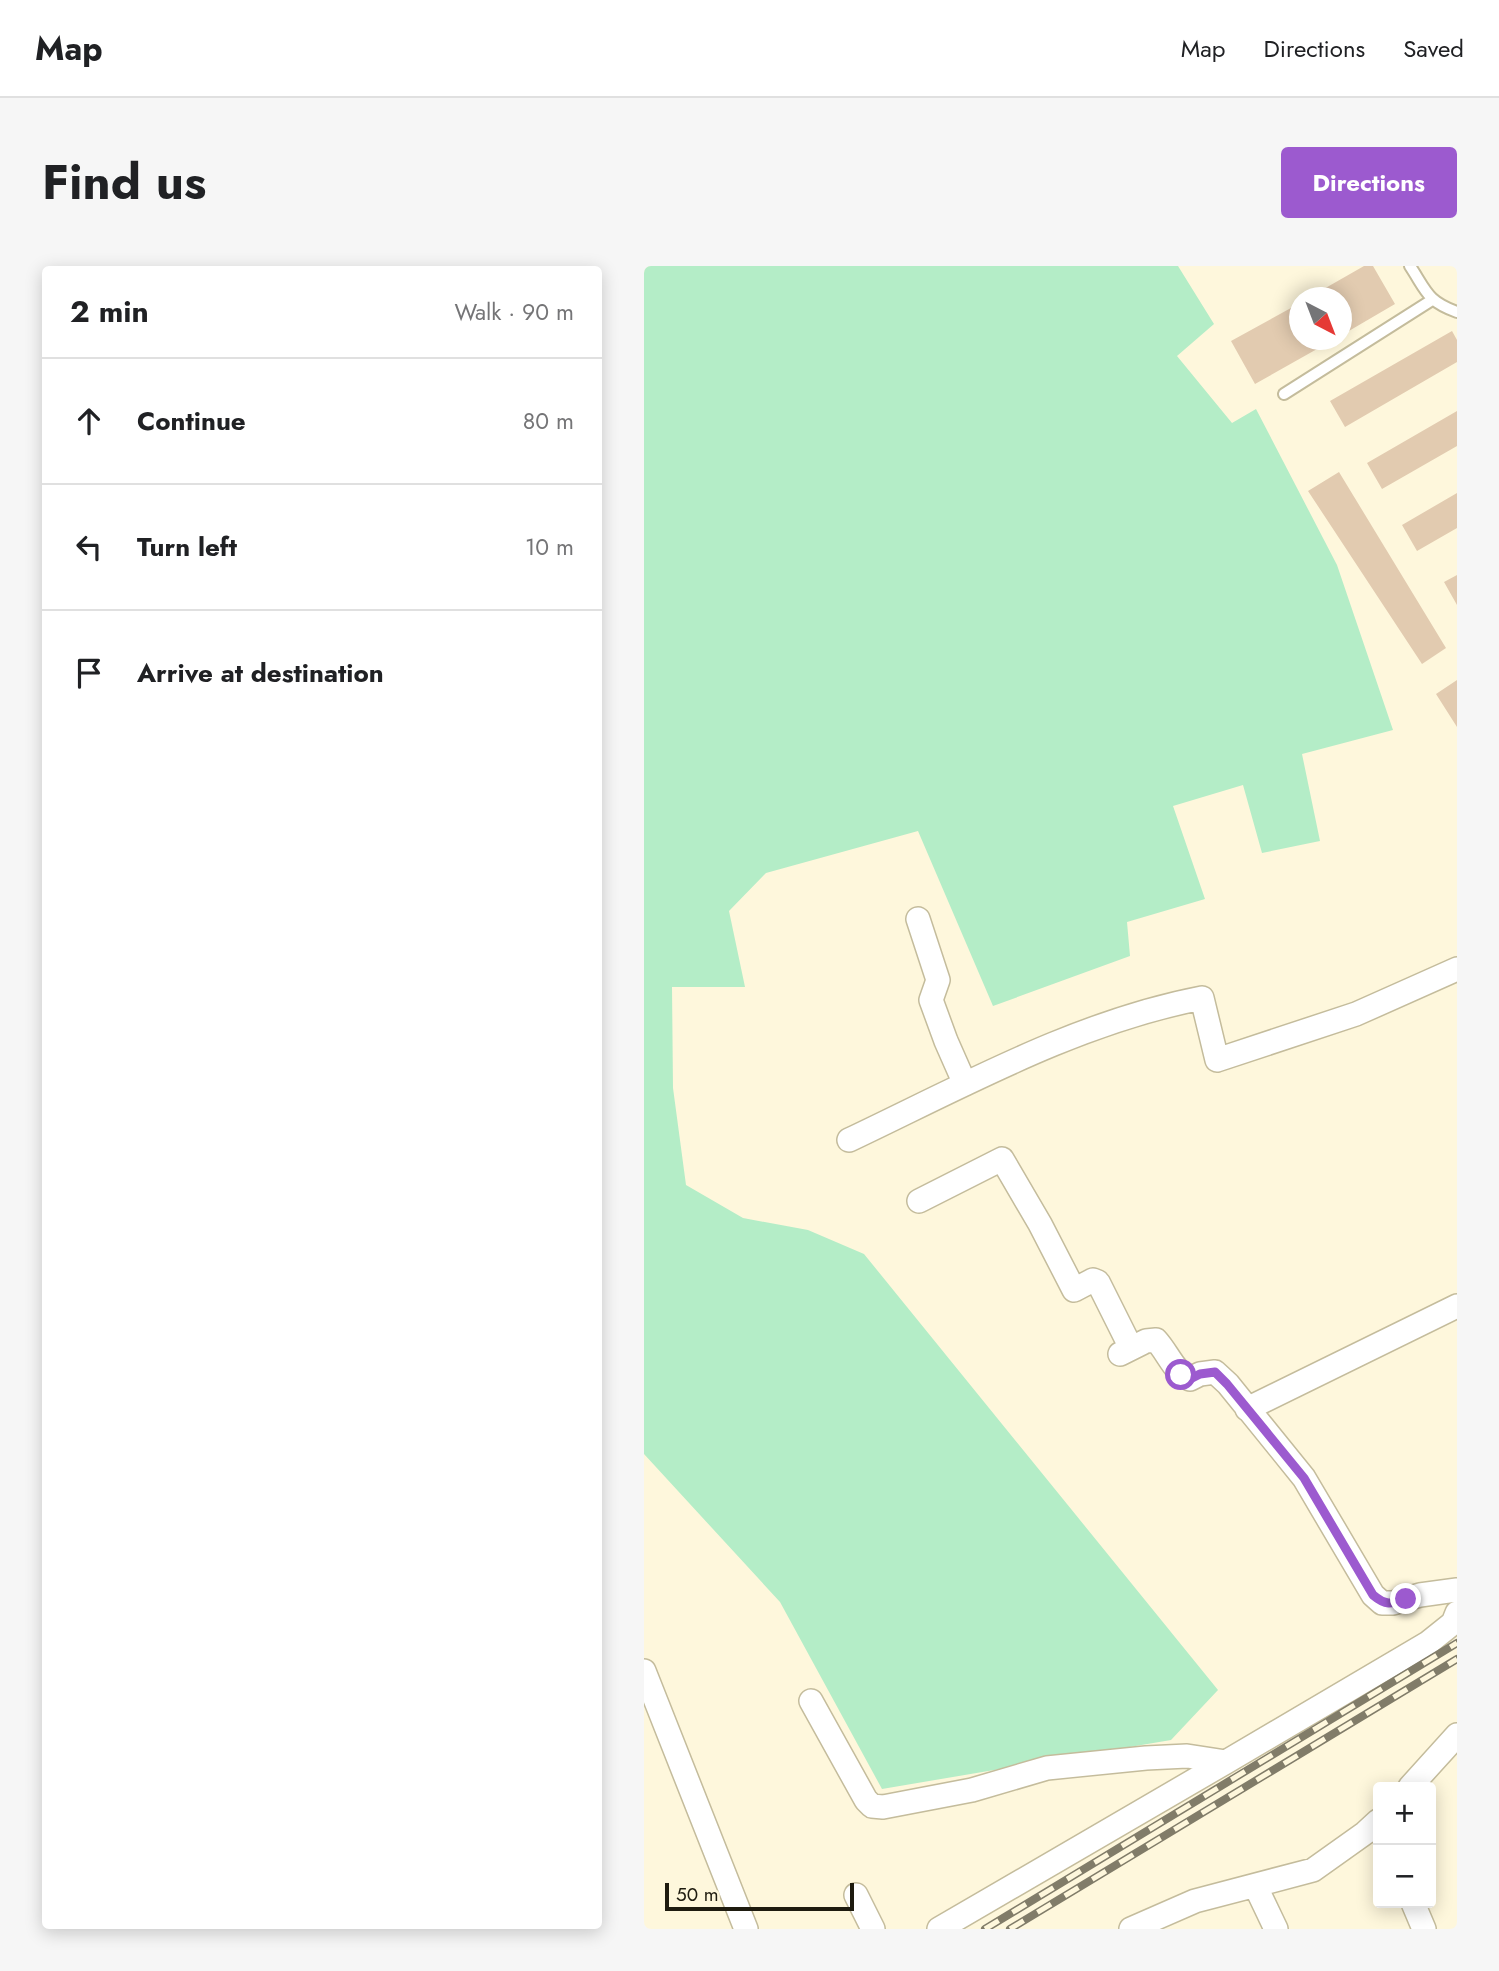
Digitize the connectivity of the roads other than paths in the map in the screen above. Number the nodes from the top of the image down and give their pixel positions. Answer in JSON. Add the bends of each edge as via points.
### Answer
{"nodes":[{"id":1,"x":1410,"y":266,"type":"edge"},
{"id":2,"x":1432,"y":300,"type":"junction"},
{"id":3,"x":1457,"y":312,"type":"edge"},
{"id":4,"x":1284,"y":394,"type":"dead end"},
{"id":5,"x":918,"y":919,"type":"dead end"},
{"id":6,"x":1457,"y":969,"type":"edge"},
{"id":7,"x":965,"y":1084,"type":"junction"},
{"id":8,"x":849,"y":1140,"type":"dead end"},
{"id":9,"x":919,"y":1201,"type":"dead end"},
{"id":10,"x":1457,"y":1306,"type":"edge"},
{"id":11,"x":1247,"y":1409,"type":"junction"},
{"id":12,"x":1457,"y":1590,"type":"edge"},
{"id":13,"x":1457,"y":1613,"type":"edge"},
{"id":14,"x":644,"y":1671,"type":"edge"},
{"id":15,"x":811,"y":1701,"type":"dead end"},
{"id":16,"x":1457,"y":1735,"type":"edge"},
{"id":17,"x":1226,"y":1762,"type":"junction"},
{"id":18,"x":1415,"y":1782,"type":"edge"},
{"id":19,"x":1373,"y":1830,"type":"edge"},
{"id":20,"x":1256,"y":1887,"type":"junction"},
{"id":21,"x":856,"y":1895,"type":"dead end"},
{"id":22,"x":1415,"y":1908,"type":"edge"},
{"id":23,"x":746,"y":1929,"type":"edge"},
{"id":24,"x":873,"y":1929,"type":"edge"},
{"id":25,"x":939,"y":1929,"type":"edge"},
{"id":26,"x":1131,"y":1929,"type":"edge"},
{"id":27,"x":1276,"y":1929,"type":"edge"},
{"id":28,"x":1424,"y":1929,"type":"edge"}],
"edges":[{"from":1,"to":2,"type":"lane"},
{"from":2,"to":3,"type":"lane"},
{"from":2,"to":4,"type":"lane"},
{"from":5,"to":7,"type":"street","via":[[938,980],[931,1000]]},
{"from":6,"to":7,"type":"street","via":[[1356,1014],[1217,1060],[1202,998],[1111,1023]]},
{"from":7,"to":8,"type":"street"},
{"from":9,"to":11,"type":"street","via":[[1002,1158],[1074,1290],[1098,1282],[1125,1351],[1156,1340],[1181,1375],[1190,1379],[1215,1372]]},
{"from":10,"to":11,"type":"street"},
{"from":11,"to":12,"type":"street","via":[[1304,1478],[1382,1603]]},
{"from":13,"to":17,"type":"street","via":[[1453,1623],[1428,1643]]},
{"from":14,"to":23,"type":"street"},
{"from":15,"to":17,"type":"street","via":[[872,1806],[972,1790],[1047,1768],[1187,1756]]},
{"from":16,"to":18,"type":"street"},
{"from":17,"to":25,"type":"street"},
{"from":19,"to":20,"type":"street","via":[[1313,1871]]},
{"from":20,"to":26,"type":"street","via":[[1195,1901]]},
{"from":20,"to":27,"type":"street"},
{"from":21,"to":24,"type":"street"},
{"from":22,"to":28,"type":"street"}]}
